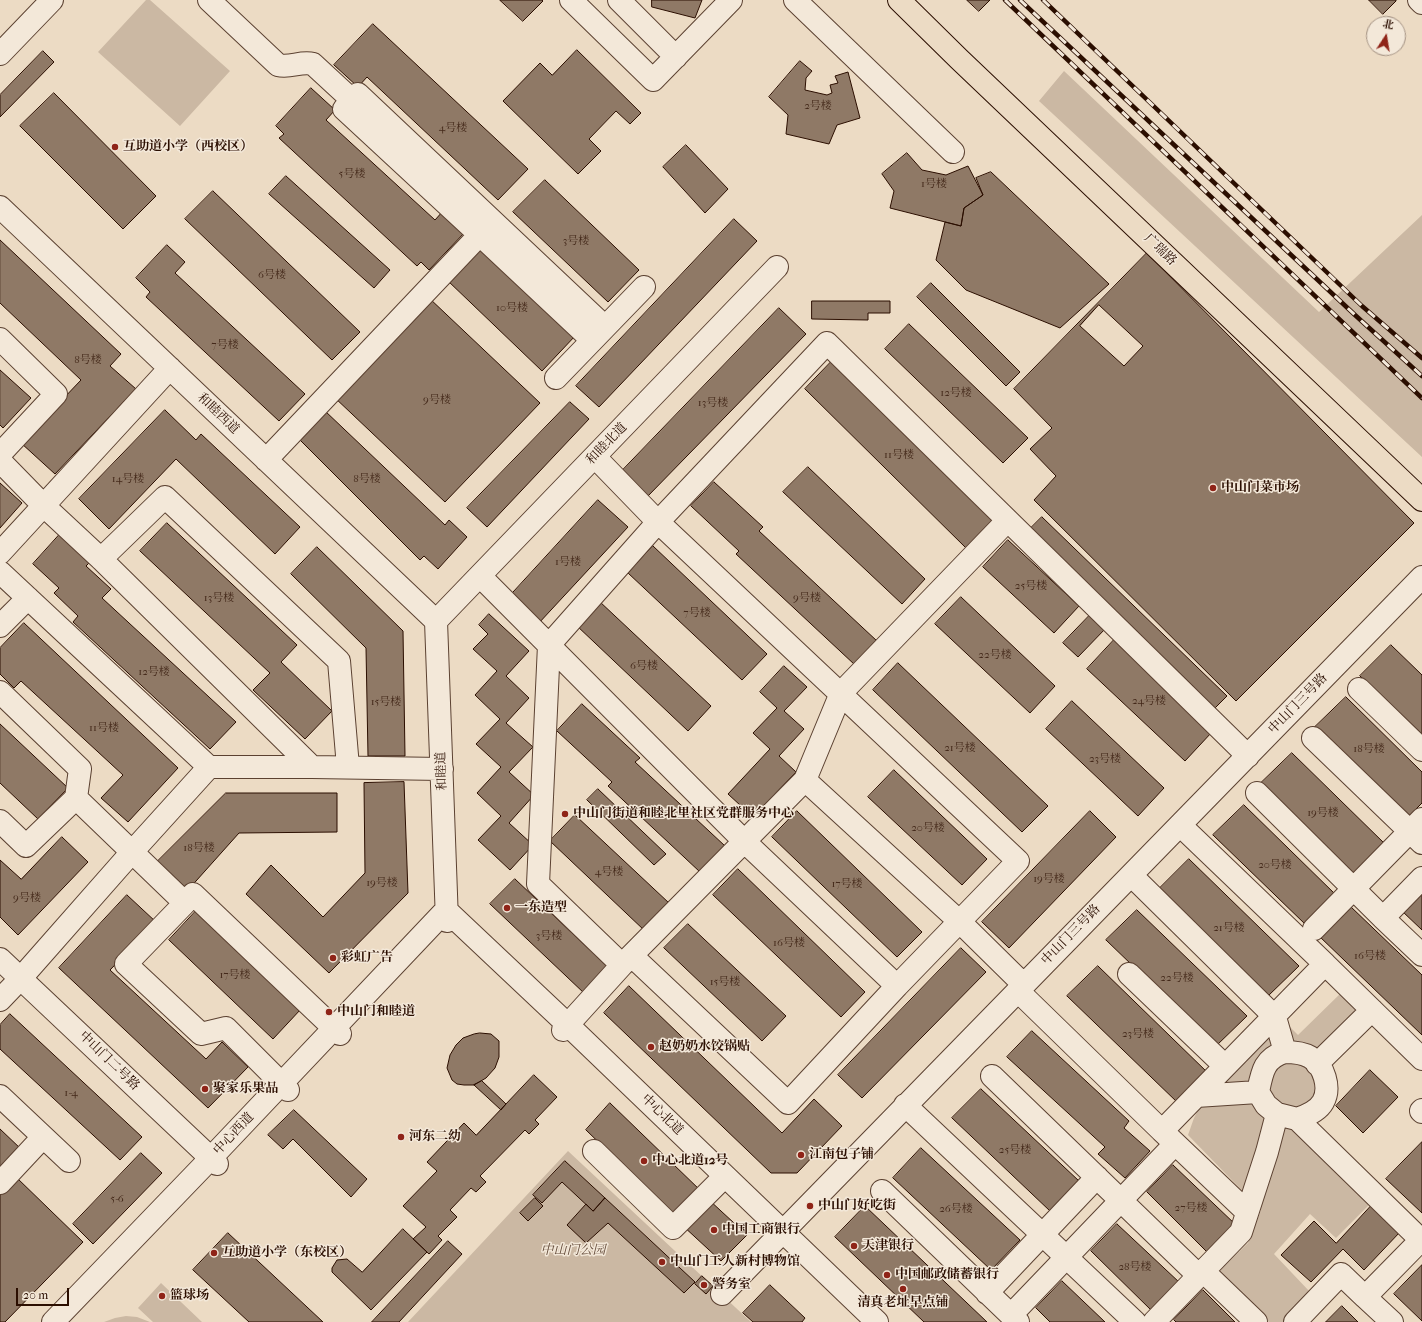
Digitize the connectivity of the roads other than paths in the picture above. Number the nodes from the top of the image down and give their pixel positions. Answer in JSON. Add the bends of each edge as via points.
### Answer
{"nodes":[{"id":1,"x":39,"y":0,"type":"edge"},
{"id":2,"x":52,"y":0,"type":"edge"},
{"id":3,"x":209,"y":0,"type":"edge"},
{"id":4,"x":571,"y":0,"type":"edge"},
{"id":5,"x":619,"y":0,"type":"edge"},
{"id":6,"x":731,"y":0,"type":"edge"},
{"id":7,"x":794,"y":0,"type":"edge"},
{"id":8,"x":899,"y":0,"type":"edge"},
{"id":9,"x":1419,"y":0,"type":"edge"},
{"id":10,"x":1422,"y":3,"type":"edge"},
{"id":11,"x":0,"y":41,"type":"edge"},
{"id":12,"x":0,"y":54,"type":"edge"},
{"id":13,"x":676,"y":57,"type":"junction"},
{"id":14,"x":953,"y":152,"type":"dead end"},
{"id":15,"x":0,"y":207,"type":"edge"},
{"id":16,"x":486,"y":228,"type":"junction"},
{"id":17,"x":777,"y":267,"type":"dead end"},
{"id":18,"x":644,"y":287,"type":"dead end"},
{"id":19,"x":598,"y":334,"type":"junction"},
{"id":20,"x":0,"y":339,"type":"edge"},
{"id":21,"x":170,"y":368,"type":"junction"},
{"id":22,"x":556,"y":378,"type":"dead end"},
{"id":23,"x":0,"y":454,"type":"edge"},
{"id":24,"x":595,"y":457,"type":"junction"},
{"id":25,"x":266,"y":460,"type":"junction"},
{"id":26,"x":0,"y":461,"type":"edge"},
{"id":27,"x":1422,"y":500,"type":"edge"},
{"id":28,"x":44,"y":505,"type":"junction"},
{"id":29,"x":1007,"y":521,"type":"junction"},
{"id":30,"x":658,"y":522,"type":"junction"},
{"id":31,"x":0,"y":553,"type":"edge"},
{"id":32,"x":101,"y":559,"type":"junction"},
{"id":33,"x":0,"y":572,"type":"edge"},
{"id":34,"x":480,"y":576,"type":"junction"},
{"id":35,"x":1422,"y":577,"type":"edge"},
{"id":36,"x":28,"y":598,"type":"junction"},
{"id":37,"x":436,"y":621,"type":"junction"},
{"id":38,"x":0,"y":626,"type":"edge"},
{"id":39,"x":549,"y":646,"type":"junction"},
{"id":40,"x":1359,"y":689,"type":"dead end"},
{"id":41,"x":0,"y":692,"type":"edge"},
{"id":42,"x":841,"y":693,"type":"junction"},
{"id":43,"x":1314,"y":738,"type":"dead end"},
{"id":44,"x":1422,"y":750,"type":"edge"},
{"id":45,"x":1248,"y":756,"type":"junction"},
{"id":46,"x":312,"y":766,"type":"junction"},
{"id":47,"x":209,"y":767,"type":"junction"},
{"id":48,"x":348,"y":767,"type":"junction"},
{"id":49,"x":442,"y":769,"type":"junction"},
{"id":50,"x":805,"y":780,"type":"junction"},
{"id":51,"x":1257,"y":793,"type":"dead end"},
{"id":52,"x":76,"y":798,"type":"junction"},
{"id":53,"x":0,"y":821,"type":"edge"},
{"id":54,"x":1180,"y":825,"type":"junction"},
{"id":55,"x":1418,"y":831,"type":"edge"},
{"id":56,"x":745,"y":842,"type":"junction"},
{"id":57,"x":132,"y":852,"type":"junction"},
{"id":58,"x":1131,"y":875,"type":"junction"},
{"id":59,"x":1422,"y":878,"type":"edge"},
{"id":60,"x":1352,"y":889,"type":"junction"},
{"id":61,"x":185,"y":903,"type":"junction"},
{"id":62,"x":447,"y":916,"type":"junction"},
{"id":63,"x":1383,"y":918,"type":"junction"},
{"id":64,"x":959,"y":921,"type":"junction"},
{"id":65,"x":1314,"y":929,"type":"dead end"},
{"id":66,"x":1422,"y":955,"type":"edge"},
{"id":67,"x":0,"y":959,"type":"edge"},
{"id":68,"x":627,"y":961,"type":"junction"},
{"id":69,"x":1325,"y":964,"type":"junction"},
{"id":70,"x":1129,"y":974,"type":"dead end"},
{"id":71,"x":12,"y":977,"type":"edge"},
{"id":72,"x":897,"y":986,"type":"junction"},
{"id":73,"x":1021,"y":988,"type":"junction"},
{"id":74,"x":0,"y":1000,"type":"edge"},
{"id":75,"x":1372,"y":1010,"type":"junction"},
{"id":76,"x":1274,"y":1017,"type":"junction"},
{"id":77,"x":566,"y":1027,"type":"junction"},
{"id":78,"x":337,"y":1032,"type":"junction"},
{"id":79,"x":1285,"y":1052,"type":"junction"},
{"id":80,"x":1422,"y":1059,"type":"edge"},
{"id":81,"x":1317,"y":1064,"type":"junction"},
{"id":82,"x":1225,"y":1066,"type":"junction"},
{"id":83,"x":992,"y":1076,"type":"dead end"},
{"id":84,"x":284,"y":1086,"type":"junction"},
{"id":85,"x":1258,"y":1092,"type":"junction"},
{"id":86,"x":0,"y":1096,"type":"edge"},
{"id":87,"x":1196,"y":1096,"type":"junction"},
{"id":88,"x":905,"y":1105,"type":"junction"},
{"id":89,"x":1287,"y":1116,"type":"junction"},
{"id":90,"x":43,"y":1137,"type":"junction"},
{"id":91,"x":1169,"y":1137,"type":"junction"},
{"id":92,"x":594,"y":1151,"type":"dead end"},
{"id":93,"x":69,"y":1161,"type":"dead end"},
{"id":94,"x":211,"y":1164,"type":"junction"},
{"id":95,"x":1097,"y":1177,"type":"junction"},
{"id":96,"x":722,"y":1178,"type":"junction"},
{"id":97,"x":0,"y":1183,"type":"edge"},
{"id":98,"x":882,"y":1191,"type":"dead end"},
{"id":99,"x":1122,"y":1200,"type":"junction"},
{"id":100,"x":1247,"y":1212,"type":"junction"},
{"id":101,"x":780,"y":1234,"type":"junction"},
{"id":102,"x":1042,"y":1235,"type":"junction"},
{"id":103,"x":1421,"y":1241,"type":"edge"},
{"id":104,"x":1067,"y":1258,"type":"junction"},
{"id":105,"x":1201,"y":1273,"type":"junction"},
{"id":106,"x":987,"y":1293,"type":"junction"},
{"id":107,"x":722,"y":1294,"type":"dead end"},
{"id":108,"x":1366,"y":1297,"type":"junction"},
{"id":109,"x":1015,"y":1319,"type":"edge"},
{"id":110,"x":53,"y":1322,"type":"edge"},
{"id":111,"x":68,"y":1322,"type":"edge"},
{"id":112,"x":866,"y":1322,"type":"edge"},
{"id":113,"x":877,"y":1322,"type":"edge"},
{"id":114,"x":1149,"y":1322,"type":"edge"},
{"id":115,"x":1256,"y":1322,"type":"edge"},
{"id":116,"x":1295,"y":1322,"type":"edge"},
{"id":117,"x":1392,"y":1322,"type":"edge"}],
"edges":[{"from":1,"to":11,"type":"street"},
{"from":2,"to":12,"type":"street"},
{"from":3,"to":16,"type":"street","via":[[278,65],[286,67],[313,64],[352,100],[344,109]]},
{"from":4,"to":13,"type":"street","via":[[653,80]]},
{"from":5,"to":13,"type":"street"},
{"from":6,"to":13,"type":"street"},
{"from":7,"to":14,"type":"street"},
{"from":8,"to":27,"type":"main road","name":"广瑞路"},
{"from":9,"to":10,"type":"street"},
{"from":15,"to":21,"type":"street","name":"和睦西道"},
{"from":16,"to":19,"type":"street"},
{"from":16,"to":25,"type":"street"},
{"from":17,"to":24,"type":"street","name":"和睦北道"},
{"from":18,"to":19,"type":"street"},
{"from":19,"to":22,"type":"street"},
{"from":20,"to":23,"type":"street","via":[[56,394]]},
{"from":21,"to":25,"type":"street","name":"和睦西道"},
{"from":21,"to":28,"type":"street"},
{"from":24,"to":30,"type":"street"},
{"from":24,"to":34,"type":"street","name":"和睦北道"},
{"from":25,"to":37,"type":"street","name":"和睦西道"},
{"from":26,"to":28,"type":"street"},
{"from":28,"to":31,"type":"street"},
{"from":28,"to":32,"type":"street"},
{"from":29,"to":30,"type":"street","via":[[826,343]]},
{"from":29,"to":42,"type":"street"},
{"from":29,"to":45,"type":"street"},
{"from":30,"to":39,"type":"street"},
{"from":30,"to":42,"type":"street"},
{"from":32,"to":46,"type":"street"},
{"from":32,"to":48,"type":"street","via":[[165,497],[339,661]]},
{"from":33,"to":36,"type":"street"},
{"from":34,"to":37,"type":"street","name":"和睦北道"},
{"from":34,"to":39,"type":"street"},
{"from":35,"to":45,"type":"street","name":"中山门三号路"},
{"from":36,"to":38,"type":"street"},
{"from":36,"to":47,"type":"street"},
{"from":37,"to":49,"type":"street","name":"和睦道"},
{"from":39,"to":56,"type":"street"},
{"from":39,"to":68,"type":"street","via":[[538,884]]},
{"from":40,"to":44,"type":"street"},
{"from":41,"to":52,"type":"street","via":[[80,769]]},
{"from":42,"to":50,"type":"street"},
{"from":42,"to":64,"type":"street","via":[[1018,861]]},
{"from":43,"to":55,"type":"street"},
{"from":45,"to":54,"type":"street","name":"中山门三号路"},
{"from":46,"to":47,"type":"street"},
{"from":46,"to":48,"type":"street"},
{"from":47,"to":57,"type":"street"},
{"from":48,"to":49,"type":"street"},
{"from":49,"to":62,"type":"street","name":"和睦道"},
{"from":50,"to":56,"type":"street"},
{"from":50,"to":64,"type":"street"},
{"from":51,"to":60,"type":"street"},
{"from":52,"to":53,"type":"street","via":[[26,846]]},
{"from":52,"to":57,"type":"street"},
{"from":54,"to":58,"type":"street","name":"中山门三号路"},
{"from":54,"to":69,"type":"street"},
{"from":55,"to":60,"type":"street"},
{"from":56,"to":68,"type":"street"},
{"from":56,"to":72,"type":"street"},
{"from":57,"to":61,"type":"street"},
{"from":57,"to":71,"type":"street"},
{"from":58,"to":73,"type":"street","name":"中山门三号路"},
{"from":58,"to":76,"type":"street"},
{"from":59,"to":63,"type":"street"},
{"from":60,"to":63,"type":"street"},
{"from":60,"to":65,"type":"street"},
{"from":61,"to":78,"type":"street","via":[[193,894]]},
{"from":61,"to":84,"type":"street","via":[[126,964],[201,1034],[226,1028]]},
{"from":62,"to":77,"type":"street","name":"中心北道"},
{"from":62,"to":78,"type":"street","name":"中心西道"},
{"from":63,"to":66,"type":"street"},
{"from":64,"to":72,"type":"street"},
{"from":64,"to":73,"type":"street"},
{"from":67,"to":71,"type":"street","name":"中山门二号路"},
{"from":68,"to":72,"type":"street","via":[[788,1103]]},
{"from":68,"to":77,"type":"street"},
{"from":69,"to":75,"type":"street"},
{"from":69,"to":76,"type":"street"},
{"from":70,"to":82,"type":"street"},
{"from":71,"to":74,"type":"street"},
{"from":71,"to":94,"type":"street","name":"中山门二号路"},
{"from":73,"to":88,"type":"street","name":"中山门三号路"},
{"from":73,"to":91,"type":"street"},
{"from":75,"to":80,"type":"street"},
{"from":75,"to":81,"type":"street"},
{"from":76,"to":79,"type":"street"},
{"from":76,"to":82,"type":"street"},
{"from":77,"to":96,"type":"street","name":"中心北道"},
{"from":78,"to":84,"type":"street","name":"中心西道"},
{"from":79,"to":81,"type":"street","via":[[1310,1057]]},
{"from":79,"to":85,"type":"street","via":[[1275,1055],[1264,1067]]},
{"from":81,"to":89,"type":"street","via":[[1324,1075],[1327,1088],[1323,1103],[1310,1114]]},
{"from":82,"to":87,"type":"street"},
{"from":83,"to":95,"type":"street"},
{"from":84,"to":94,"type":"street","name":"中心西道"},
{"from":85,"to":87,"type":"street"},
{"from":85,"to":89,"type":"street","via":[[1266,1105]]},
{"from":86,"to":90,"type":"street"},
{"from":87,"to":91,"type":"street"},
{"from":88,"to":101,"type":"street","name":"中山门三号路"},
{"from":88,"to":102,"type":"street"},
{"from":89,"to":100,"type":"street","via":[[1267,1152]]},
{"from":89,"to":103,"type":"street"},
{"from":90,"to":93,"type":"street"},
{"from":90,"to":97,"type":"street"},
{"from":91,"to":99,"type":"street"},
{"from":91,"to":100,"type":"street"},
{"from":92,"to":96,"type":"street","via":[[674,1228]]},
{"from":94,"to":110,"type":"street","name":"中心西道"},
{"from":94,"to":111,"type":"street","name":"中心西道"},
{"from":95,"to":99,"type":"street"},
{"from":95,"to":102,"type":"street"},
{"from":96,"to":101,"type":"street","name":"中心北道"},
{"from":98,"to":106,"type":"street"},
{"from":99,"to":104,"type":"street"},
{"from":99,"to":105,"type":"street"},
{"from":100,"to":105,"type":"street","via":[[1241,1232]]},
{"from":101,"to":107,"type":"street","name":"中山门三号路"},
{"from":101,"to":112,"type":"street","name":"中心北道"},
{"from":101,"to":113,"type":"street","name":"中心北道"},
{"from":102,"to":104,"type":"street"},
{"from":102,"to":106,"type":"street"},
{"from":103,"to":108,"type":"street"},
{"from":104,"to":109,"type":"street"},
{"from":104,"to":114,"type":"street"},
{"from":105,"to":114,"type":"street"},
{"from":105,"to":115,"type":"street"},
{"from":106,"to":109,"type":"street"},
{"from":108,"to":116,"type":"street","via":[[1341,1274]]},
{"from":108,"to":117,"type":"street"}]}
